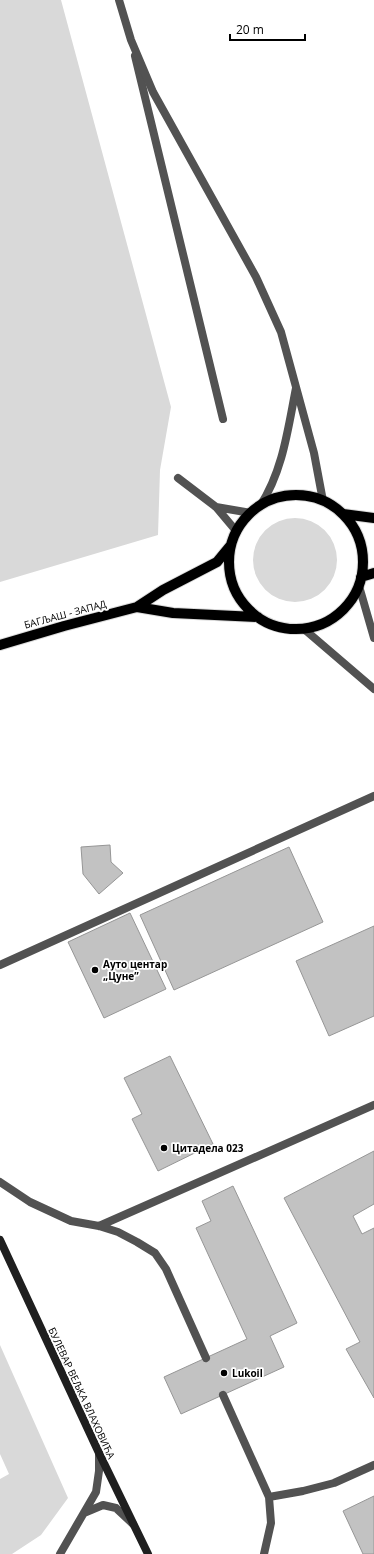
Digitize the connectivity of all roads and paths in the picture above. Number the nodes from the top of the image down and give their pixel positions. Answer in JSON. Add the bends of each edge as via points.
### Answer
{"nodes":[{"id":1,"x":119,"y":0,"type":"edge"},
{"id":2,"x":131,"y":40,"type":"junction"},
{"id":3,"x":296,"y":386,"type":"junction"},
{"id":4,"x":223,"y":419,"type":"dead end"},
{"id":5,"x":178,"y":478,"type":"dead end"},
{"id":6,"x":324,"y":501,"type":"junction"},
{"id":7,"x":216,"y":506,"type":"junction"},
{"id":8,"x":260,"y":506,"type":"junction"},
{"id":9,"x":251,"y":513,"type":"junction"},
{"id":10,"x":343,"y":514,"type":"junction"},
{"id":11,"x":374,"y":518,"type":"edge"},
{"id":12,"x":237,"y":532,"type":"junction"},
{"id":13,"x":232,"y":544,"type":"junction"},
{"id":14,"x":374,"y":573,"type":"edge"},
{"id":15,"x":360,"y":582,"type":"junction"},
{"id":16,"x":137,"y":607,"type":"junction"},
{"id":17,"x":258,"y":617,"type":"junction"},
{"id":18,"x":304,"y":629,"type":"junction"},
{"id":19,"x":374,"y":638,"type":"edge"},
{"id":20,"x":0,"y":645,"type":"edge"},
{"id":21,"x":374,"y":689,"type":"edge"},
{"id":22,"x":374,"y":796,"type":"edge"},
{"id":23,"x":0,"y":965,"type":"edge"},
{"id":24,"x":374,"y":1105,"type":"edge"},
{"id":25,"x":0,"y":1182,"type":"edge"},
{"id":26,"x":99,"y":1226,"type":"junction"},
{"id":27,"x":0,"y":1240,"type":"edge"},
{"id":28,"x":206,"y":1358,"type":"dead end"},
{"id":29,"x":223,"y":1395,"type":"dead end"},
{"id":30,"x":99,"y":1453,"type":"junction"},
{"id":31,"x":374,"y":1465,"type":"edge"},
{"id":32,"x":269,"y":1497,"type":"junction"},
{"id":33,"x":84,"y":1512,"type":"junction"},
{"id":34,"x":133,"y":1524,"type":"junction"},
{"id":35,"x":60,"y":1554,"type":"edge"},
{"id":36,"x":148,"y":1554,"type":"edge"},
{"id":37,"x":264,"y":1554,"type":"edge"}],
"edges":[{"from":1,"to":2,"type":"street"},
{"from":2,"to":3,"type":"street","via":[[153,92],[256,277],[281,332]]},
{"from":2,"to":4,"type":"street"},
{"from":3,"to":6,"type":"street"},
{"from":3,"to":8,"type":"street","via":[[283,453],[269,492]]},
{"from":5,"to":7,"type":"street"},
{"from":6,"to":8,"type":"main road","via":[[298,495],[285,496]]},
{"from":6,"to":10,"type":"main road"},
{"from":7,"to":9,"type":"street"},
{"from":7,"to":12,"type":"street"},
{"from":8,"to":9,"type":"main road"},
{"from":9,"to":12,"type":"main road"},
{"from":10,"to":11,"type":"main road"},
{"from":10,"to":15,"type":"main road","via":[[352,525],[362,550]]},
{"from":12,"to":13,"type":"main road"},
{"from":13,"to":16,"type":"main road","name":"БАГЉАШ - ЗАПАД","via":[[217,562],[163,590]]},
{"from":13,"to":17,"type":"main road","via":[[230,567],[233,584],[241,600]]},
{"from":14,"to":15,"type":"main road"},
{"from":15,"to":18,"type":"main road","via":[[348,604],[333,618]]},
{"from":15,"to":19,"type":"street"},
{"from":16,"to":17,"type":"main road","name":"БАГЉАШ - ЗАПАД","via":[[178,613]]},
{"from":16,"to":20,"type":"main road","name":"БАГЉАШ - ЗАПАД"},
{"from":17,"to":18,"type":"main road","via":[[275,626]]},
{"from":18,"to":21,"type":"street"},
{"from":22,"to":23,"type":"street"},
{"from":24,"to":26,"type":"street"},
{"from":25,"to":26,"type":"street","via":[[30,1202],[51,1212],[72,1221]]},
{"from":26,"to":28,"type":"street","via":[[118,1232],[155,1253],[166,1270]]},
{"from":27,"to":30,"type":"main road","name":"БУЛЕВАР ВЕЉКА ВЛАХОВИЋА"},
{"from":29,"to":32,"type":"street"},
{"from":30,"to":33,"type":"street","via":[[96,1492]]},
{"from":30,"to":34,"type":"main road","name":"БУЛЕВАР ВЕЉКА ВЛАХОВИЋА"},
{"from":31,"to":32,"type":"street","via":[[334,1483]]},
{"from":32,"to":37,"type":"street","via":[[271,1523]]},
{"from":33,"to":34,"type":"street","via":[[104,1505],[116,1508]]},
{"from":33,"to":35,"type":"street"},
{"from":34,"to":36,"type":"main road","name":"БУЛЕВАР ВЕЉКА ВЛАХОВИЋА"}]}
